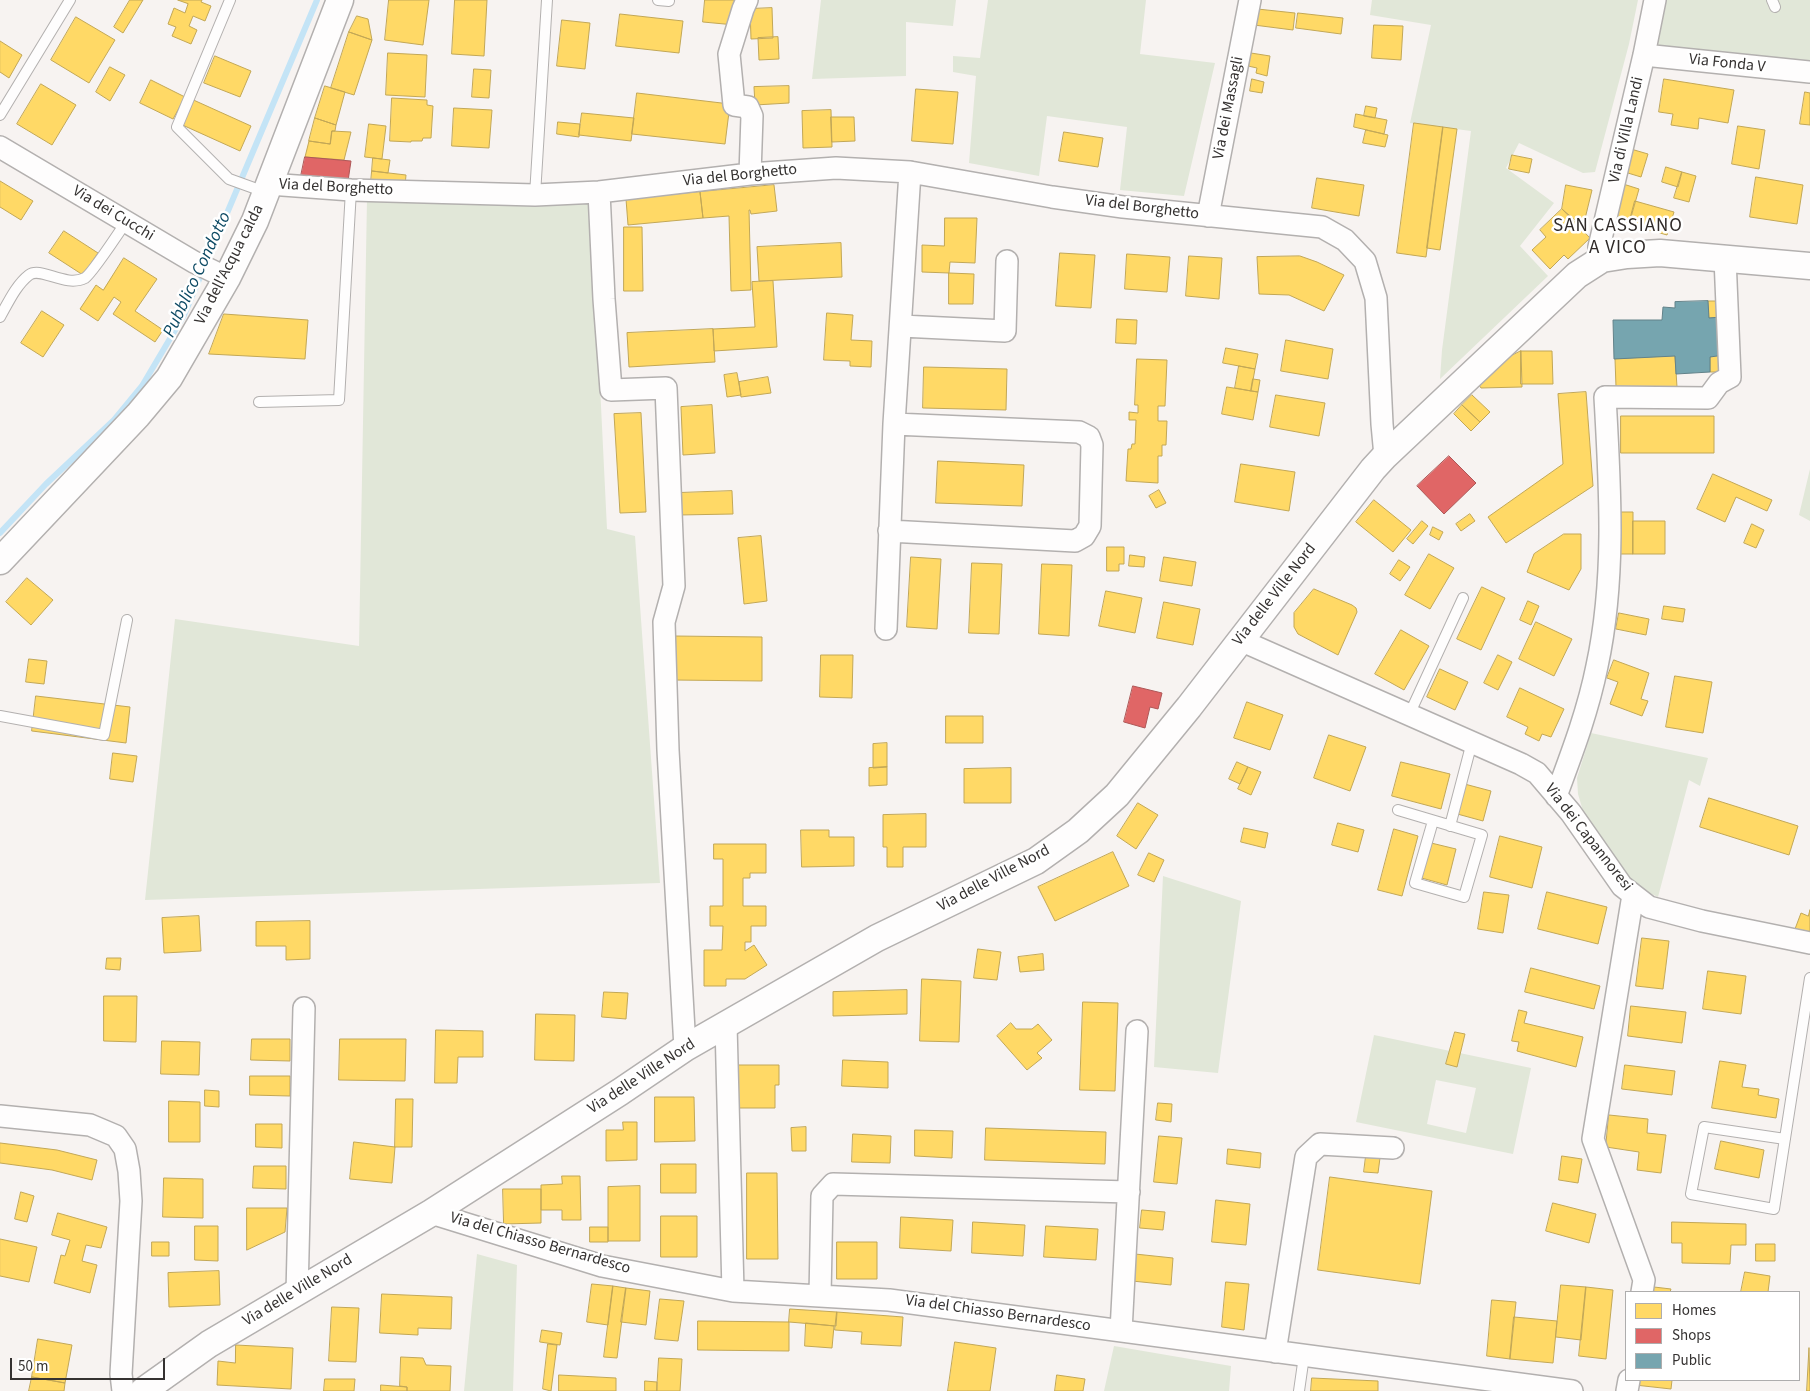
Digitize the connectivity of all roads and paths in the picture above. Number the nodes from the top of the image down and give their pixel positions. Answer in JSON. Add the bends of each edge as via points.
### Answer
{"nodes":[{"id":1,"x":70,"y":0,"type":"edge"},
{"id":2,"x":230,"y":0,"type":"edge"},
{"id":3,"x":340,"y":0,"type":"edge"},
{"id":4,"x":547,"y":0,"type":"edge"},
{"id":5,"x":658,"y":0,"type":"edge"},
{"id":6,"x":747,"y":0,"type":"edge"},
{"id":7,"x":1250,"y":0,"type":"edge"},
{"id":8,"x":1655,"y":0,"type":"edge"},
{"id":9,"x":670,"y":1,"type":"edge"},
{"id":10,"x":1644,"y":56,"type":"junction"},
{"id":11,"x":1810,"y":72,"type":"edge"},
{"id":12,"x":0,"y":116,"type":"edge"},
{"id":13,"x":0,"y":147,"type":"edge"},
{"id":14,"x":910,"y":172,"type":"junction"},
{"id":15,"x":750,"y":174,"type":"junction"},
{"id":16,"x":262,"y":188,"type":"junction"},
{"id":17,"x":351,"y":190,"type":"junction"},
{"id":18,"x":599,"y":192,"type":"junction"},
{"id":19,"x":535,"y":195,"type":"junction"},
{"id":20,"x":1208,"y":216,"type":"junction"},
{"id":21,"x":126,"y":222,"type":"junction"},
{"id":22,"x":1725,"y":258,"type":"junction"},
{"id":23,"x":1602,"y":260,"type":"junction"},
{"id":24,"x":1007,"y":261,"type":"dead end"},
{"id":25,"x":1810,"y":266,"type":"edge"},
{"id":26,"x":227,"y":278,"type":"junction"},
{"id":27,"x":0,"y":317,"type":"edge"},
{"id":28,"x":901,"y":326,"type":"junction"},
{"id":29,"x":259,"y":402,"type":"dead end"},
{"id":30,"x":894,"y":424,"type":"junction"},
{"id":31,"x":1386,"y":456,"type":"junction"},
{"id":32,"x":889,"y":531,"type":"junction"},
{"id":33,"x":0,"y":561,"type":"edge"},
{"id":34,"x":1463,"y":598,"type":"dead end"},
{"id":35,"x":127,"y":620,"type":"dead end"},
{"id":36,"x":886,"y":629,"type":"dead end"},
{"id":37,"x":1240,"y":640,"type":"junction"},
{"id":38,"x":1409,"y":714,"type":"junction"},
{"id":39,"x":0,"y":716,"type":"edge"},
{"id":40,"x":1472,"y":742,"type":"junction"},
{"id":41,"x":1556,"y":796,"type":"junction"},
{"id":42,"x":1398,"y":810,"type":"dead end"},
{"id":43,"x":1433,"y":821,"type":"junction"},
{"id":44,"x":1450,"y":826,"type":"junction"},
{"id":45,"x":1633,"y":895,"type":"junction"},
{"id":46,"x":1810,"y":943,"type":"edge"},
{"id":47,"x":1810,"y":978,"type":"edge"},
{"id":48,"x":304,"y":1008,"type":"dead end"},
{"id":49,"x":726,"y":1025,"type":"junction"},
{"id":50,"x":1137,"y":1031,"type":"dead end"},
{"id":51,"x":685,"y":1048,"type":"junction"},
{"id":52,"x":0,"y":1116,"type":"edge"},
{"id":53,"x":1785,"y":1139,"type":"junction"},
{"id":54,"x":1394,"y":1148,"type":"dead end"},
{"id":55,"x":1128,"y":1192,"type":"junction"},
{"id":56,"x":431,"y":1213,"type":"junction"},
{"id":57,"x":733,"y":1291,"type":"junction"},
{"id":58,"x":1642,"y":1291,"type":"edge"},
{"id":59,"x":297,"y":1293,"type":"junction"},
{"id":60,"x":820,"y":1296,"type":"junction"},
{"id":61,"x":1121,"y":1331,"type":"junction"},
{"id":62,"x":1275,"y":1352,"type":"junction"},
{"id":63,"x":1304,"y":1356,"type":"junction"},
{"id":64,"x":123,"y":1391,"type":"edge"},
{"id":65,"x":143,"y":1391,"type":"edge"},
{"id":66,"x":1300,"y":1391,"type":"edge"},
{"id":67,"x":1572,"y":1391,"type":"edge"}],
"edges":[{"from":1,"to":12,"type":"lane"},
{"from":2,"to":16,"type":"lane","via":[[177,127],[229,179]]},
{"from":3,"to":16,"type":"street","name":"Via dell'Acqua calda"},
{"from":4,"to":19,"type":"lane"},
{"from":5,"to":9,"type":"lane"},
{"from":6,"to":15,"type":"street","via":[[729,54],[734,105],[748,107],[752,116]]},
{"from":7,"to":20,"type":"street","name":"Via dei Massagli"},
{"from":8,"to":10,"type":"street","name":"Via di Villa Landi"},
{"from":10,"to":11,"type":"street","name":"Via Fonda V"},
{"from":10,"to":23,"type":"street","name":"Via di Villa Landi","via":[[1599,247]]},
{"from":13,"to":21,"type":"street","name":"Via dei Cucchi"},
{"from":14,"to":15,"type":"street","name":"Via del Borghetto","via":[[836,168]]},
{"from":14,"to":20,"type":"street","name":"Via del Borghetto","via":[[1052,197]]},
{"from":14,"to":28,"type":"street"},
{"from":15,"to":18,"type":"street","name":"Via del Borghetto"},
{"from":16,"to":17,"type":"street","name":"Via del Borghetto"},
{"from":16,"to":26,"type":"street","name":"Via dell'Acqua calda","via":[[255,221]]},
{"from":17,"to":19,"type":"street","name":"Via del Borghetto"},
{"from":17,"to":29,"type":"lane","via":[[339,400]]},
{"from":18,"to":19,"type":"street","name":"Via del Borghetto"},
{"from":18,"to":51,"type":"street","via":[[611,390],[666,388],[674,586],[664,632]]},
{"from":20,"to":31,"type":"street","name":"Via del Borghetto","via":[[1322,227],[1345,240],[1365,261],[1376,298]]},
{"from":21,"to":26,"type":"street","name":"Via dei Cucchi"},
{"from":21,"to":27,"type":"lane","via":[[86,277],[74,281],[35,272],[17,289]]},
{"from":22,"to":23,"type":"street","name":"Via delle Ville Nord","via":[[1660,253]]},
{"from":22,"to":25,"type":"street","name":"Via delle Ville Nord"},
{"from":22,"to":41,"type":"street","via":[[1730,377],[1719,383],[1708,398],[1605,398],[1610,500],[1607,597],[1598,665],[1583,723]]},
{"from":23,"to":31,"type":"street","name":"Via delle Ville Nord","via":[[1577,275]]},
{"from":24,"to":28,"type":"street","via":[[1005,331]]},
{"from":26,"to":33,"type":"street","name":"Via dell'Acqua calda","via":[[169,378]]},
{"from":28,"to":30,"type":"street"},
{"from":30,"to":32,"type":"street"},
{"from":30,"to":32,"type":"street","via":[[1079,432],[1090,436],[1090,526],[1084,536],[1075,541]]},
{"from":31,"to":37,"type":"street","name":"Via delle Ville Nord"},
{"from":32,"to":36,"type":"street"},
{"from":34,"to":38,"type":"lane"},
{"from":35,"to":39,"type":"lane","via":[[104,735]]},
{"from":37,"to":38,"type":"street","name":"Via dei Capannoresi"},
{"from":37,"to":49,"type":"street","name":"Via delle Ville Nord","via":[[1116,796],[1078,831],[1036,861],[877,938]]},
{"from":38,"to":40,"type":"street","name":"Via dei Capannoresi"},
{"from":40,"to":41,"type":"street","name":"Via dei Capannoresi","via":[[1536,773]]},
{"from":40,"to":44,"type":"lane"},
{"from":41,"to":45,"type":"street","name":"Via dei Capannoresi","via":[[1622,886]]},
{"from":42,"to":43,"type":"lane"},
{"from":43,"to":44,"type":"lane"},
{"from":43,"to":44,"type":"lane","via":[[1415,883],[1464,897],[1482,835]]},
{"from":45,"to":46,"type":"street","name":"Via dei Capannoresi","via":[[1649,908]]},
{"from":45,"to":58,"type":"street","via":[[1593,1139],[1644,1280]]},
{"from":47,"to":53,"type":"lane"},
{"from":48,"to":59,"type":"street"},
{"from":49,"to":51,"type":"street","name":"Via delle Ville Nord"},
{"from":49,"to":57,"type":"street"},
{"from":50,"to":55,"type":"street"},
{"from":51,"to":56,"type":"street","name":"Via delle Ville Nord"},
{"from":52,"to":64,"type":"street","via":[[90,1125],[116,1136],[125,1149],[131,1201],[121,1374]]},
{"from":53,"to":53,"type":"lane","via":[[1774,1209],[1691,1194],[1704,1127]]},
{"from":54,"to":62,"type":"street","via":[[1320,1144],[1306,1157]]},
{"from":55,"to":60,"type":"street","via":[[833,1184],[822,1196]]},
{"from":55,"to":61,"type":"street"},
{"from":56,"to":57,"type":"street","name":"Via del Chiasso Bernardesco","via":[[602,1266]]},
{"from":56,"to":59,"type":"street","name":"Via delle Ville Nord"},
{"from":57,"to":60,"type":"street","name":"Via del Chiasso Bernardesco"},
{"from":59,"to":65,"type":"street","name":"Via delle Ville Nord","via":[[209,1344]]},
{"from":60,"to":61,"type":"street","name":"Via del Chiasso Bernardesco","via":[[889,1300]]},
{"from":61,"to":62,"type":"street","name":"Via del Chiasso Bernardesco"},
{"from":62,"to":63,"type":"street","name":"Via del Chiasso Bernardesco"},
{"from":63,"to":66,"type":"lane"},
{"from":63,"to":67,"type":"street","name":"Via del Chiasso Bernardesco"}]}
